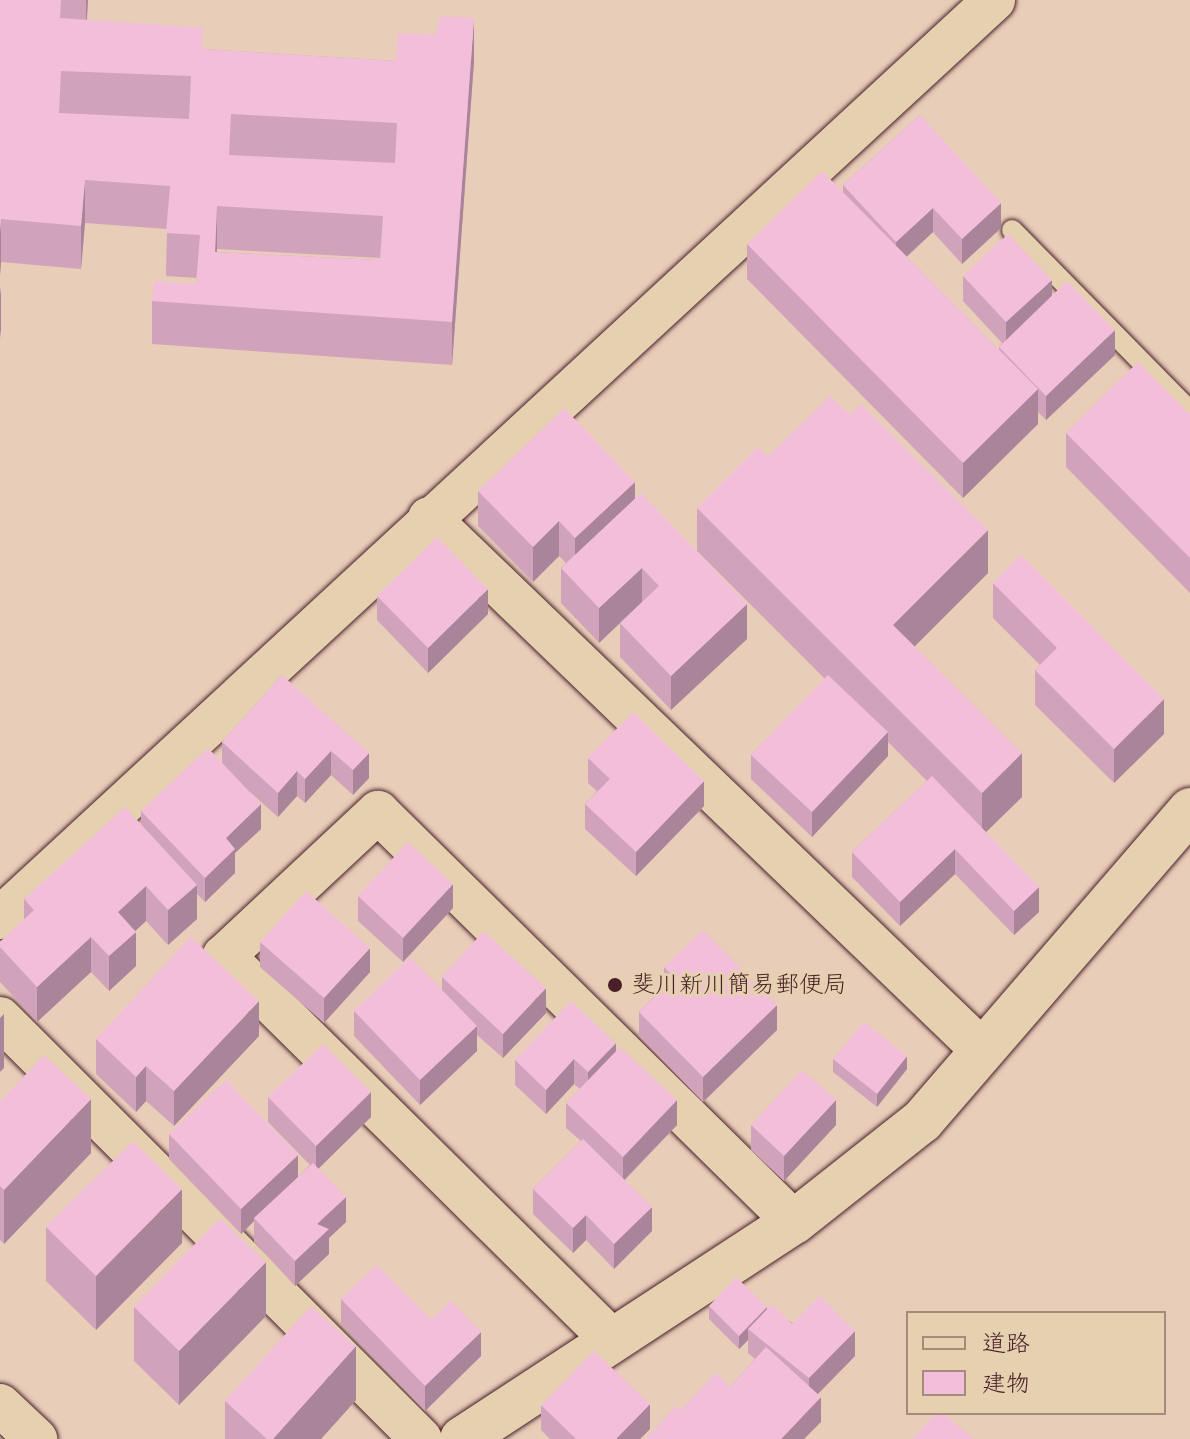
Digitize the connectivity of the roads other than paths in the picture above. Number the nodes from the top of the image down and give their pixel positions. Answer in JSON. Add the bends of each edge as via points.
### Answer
{"nodes":[{"id":1,"x":994,"y":0,"type":"edge"},
{"id":2,"x":1012,"y":230,"type":"dead end"},
{"id":3,"x":1190,"y":411,"type":"edge"},
{"id":4,"x":429,"y":518,"type":"junction"},
{"id":5,"x":1190,"y":810,"type":"edge"},
{"id":6,"x":0,"y":918,"type":"edge"},
{"id":7,"x":0,"y":1018,"type":"edge"},
{"id":8,"x":982,"y":1050,"type":"junction"},
{"id":9,"x":794,"y":1222,"type":"junction"},
{"id":10,"x":609,"y":1337,"type":"junction"},
{"id":11,"x":0,"y":1405,"type":"edge"},
{"id":12,"x":480,"y":1433,"type":"edge"},
{"id":13,"x":36,"y":1439,"type":"edge"},
{"id":14,"x":421,"y":1439,"type":"edge"}],
"edges":[{"from":1,"to":4,"type":"street"},
{"from":2,"to":3,"type":"lane"},
{"from":4,"to":6,"type":"street"},
{"from":4,"to":8,"type":"street"},
{"from":5,"to":8,"type":"street"},
{"from":7,"to":14,"type":"street"},
{"from":8,"to":9,"type":"street","via":[[922,1121]]},
{"from":9,"to":10,"type":"street"},
{"from":9,"to":10,"type":"street","via":[[378,812],[224,956]]},
{"from":10,"to":12,"type":"street"},
{"from":11,"to":13,"type":"street"}]}
